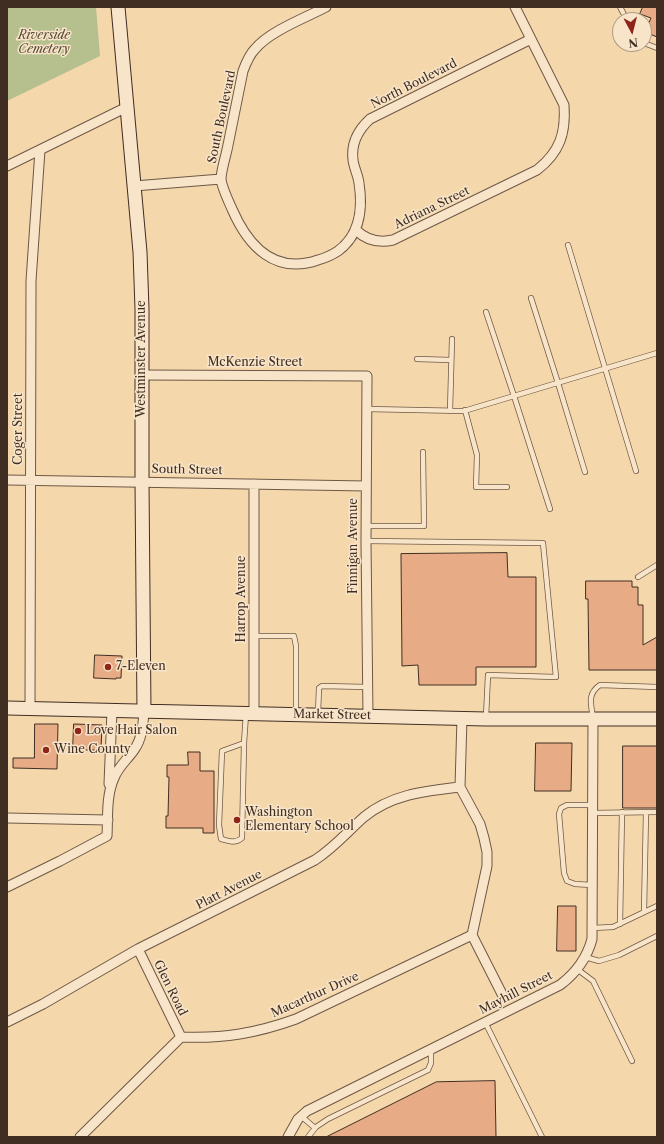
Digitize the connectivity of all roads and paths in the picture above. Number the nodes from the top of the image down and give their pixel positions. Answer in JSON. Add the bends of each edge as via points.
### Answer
{"nodes":[{"id":1,"x":118,"y":7,"type":"edge"},
{"id":2,"x":326,"y":7,"type":"edge"},
{"id":3,"x":515,"y":7,"type":"edge"},
{"id":4,"x":531,"y":39,"type":"junction"},
{"id":5,"x":128,"y":107,"type":"junction"},
{"id":6,"x":40,"y":150,"type":"junction"},
{"id":7,"x":7,"y":166,"type":"edge"},
{"id":8,"x":221,"y":179,"type":"junction"},
{"id":9,"x":134,"y":186,"type":"junction"},
{"id":10,"x":356,"y":230,"type":"junction"},
{"id":11,"x":568,"y":245,"type":"dead end"},
{"id":12,"x":531,"y":298,"type":"dead end"},
{"id":13,"x":486,"y":312,"type":"dead end"},
{"id":14,"x":452,"y":339,"type":"dead end"},
{"id":15,"x":657,"y":353,"type":"edge"},
{"id":16,"x":418,"y":359,"type":"dead end"},
{"id":17,"x":451,"y":360,"type":"junction"},
{"id":18,"x":606,"y":368,"type":"junction"},
{"id":19,"x":142,"y":375,"type":"junction"},
{"id":20,"x":368,"y":376,"type":"joint"},
{"id":21,"x":558,"y":382,"type":"junction"},
{"id":22,"x":514,"y":396,"type":"junction"},
{"id":23,"x":367,"y":409,"type":"junction"},
{"id":24,"x":450,"y":410,"type":"junction"},
{"id":25,"x":465,"y":410,"type":"junction"},
{"id":26,"x":423,"y":452,"type":"dead end"},
{"id":27,"x":636,"y":471,"type":"dead end"},
{"id":28,"x":585,"y":472,"type":"dead end"},
{"id":29,"x":7,"y":480,"type":"edge"},
{"id":30,"x":31,"y":480,"type":"junction"},
{"id":31,"x":142,"y":481,"type":"junction"},
{"id":32,"x":254,"y":484,"type":"junction"},
{"id":33,"x":366,"y":486,"type":"junction"},
{"id":34,"x":507,"y":487,"type":"dead end"},
{"id":35,"x":550,"y":509,"type":"dead end"},
{"id":36,"x":366,"y":526,"type":"junction"},
{"id":37,"x":366,"y":541,"type":"junction"},
{"id":38,"x":657,"y":565,"type":"edge"},
{"id":39,"x":638,"y":577,"type":"dead end"},
{"id":40,"x":254,"y":636,"type":"junction"},
{"id":41,"x":367,"y":687,"type":"junction"},
{"id":42,"x":657,"y":687,"type":"edge"},
{"id":43,"x":7,"y":708,"type":"edge"},
{"id":44,"x":30,"y":708,"type":"junction"},
{"id":45,"x":112,"y":711,"type":"junction"},
{"id":46,"x":144,"y":712,"type":"junction"},
{"id":47,"x":250,"y":714,"type":"junction"},
{"id":48,"x":296,"y":715,"type":"junction"},
{"id":49,"x":318,"y":715,"type":"junction"},
{"id":50,"x":368,"y":716,"type":"junction"},
{"id":51,"x":462,"y":718,"type":"junction"},
{"id":52,"x":593,"y":718,"type":"junction"},
{"id":53,"x":486,"y":719,"type":"junction"},
{"id":54,"x":657,"y":719,"type":"edge"},
{"id":55,"x":244,"y":743,"type":"junction"},
{"id":56,"x":460,"y":788,"type":"junction"},
{"id":57,"x":109,"y":795,"type":"junction"},
{"id":58,"x":592,"y":809,"type":"junction"},
{"id":59,"x":622,"y":812,"type":"junction"},
{"id":60,"x":646,"y":812,"type":"junction"},
{"id":61,"x":657,"y":812,"type":"edge"},
{"id":62,"x":7,"y":818,"type":"edge"},
{"id":63,"x":108,"y":820,"type":"junction"},
{"id":64,"x":592,"y":885,"type":"junction"},
{"id":65,"x":7,"y":887,"type":"edge"},
{"id":66,"x":657,"y":906,"type":"edge"},
{"id":67,"x":644,"y":912,"type":"junction"},
{"id":68,"x":620,"y":924,"type":"junction"},
{"id":69,"x":592,"y":928,"type":"junction"},
{"id":70,"x":472,"y":935,"type":"junction"},
{"id":71,"x":657,"y":936,"type":"edge"},
{"id":72,"x":138,"y":950,"type":"junction"},
{"id":73,"x":584,"y":957,"type":"junction"},
{"id":74,"x":577,"y":969,"type":"junction"},
{"id":75,"x":503,"y":996,"type":"dead end"},
{"id":76,"x":7,"y":1022,"type":"edge"},
{"id":77,"x":485,"y":1022,"type":"junction"},
{"id":78,"x":181,"y":1037,"type":"junction"},
{"id":79,"x":431,"y":1049,"type":"junction"},
{"id":80,"x":632,"y":1061,"type":"dead end"},
{"id":81,"x":301,"y":1116,"type":"junction"},
{"id":82,"x":315,"y":1128,"type":"junction"},
{"id":83,"x":80,"y":1137,"type":"edge"},
{"id":84,"x":288,"y":1137,"type":"edge"},
{"id":85,"x":308,"y":1137,"type":"edge"},
{"id":86,"x":542,"y":1137,"type":"edge"}],
"edges":[{"from":1,"to":5,"type":"street","name":"Westminster Avenue"},
{"from":2,"to":8,"type":"street","name":"South Boulevard","via":[[271,36],[254,50],[248,59],[243,71]]},
{"from":3,"to":4,"type":"street"},
{"from":4,"to":10,"type":"street","name":"North Boulevard","via":[[366,123],[359,132],[353,151],[361,206]]},
{"from":4,"to":10,"type":"street","name":"Adriana Street","via":[[564,105],[564,131],[557,148],[546,163],[537,170],[393,240],[376,241]]},
{"from":5,"to":6,"type":"street"},
{"from":5,"to":9,"type":"street","name":"Westminster Avenue"},
{"from":6,"to":7,"type":"street"},
{"from":6,"to":30,"type":"street","name":"Coger Street","via":[[31,281]]},
{"from":8,"to":9,"type":"street"},
{"from":8,"to":10,"type":"street","via":[[243,232],[258,249],[279,262],[301,264],[326,257],[346,244]]},
{"from":9,"to":19,"type":"street","name":"Westminster Avenue","via":[[140,252]]},
{"from":11,"to":18,"type":"lane"},
{"from":12,"to":21,"type":"lane"},
{"from":13,"to":22,"type":"lane"},
{"from":14,"to":17,"type":"lane"},
{"from":15,"to":18,"type":"lane"},
{"from":16,"to":17,"type":"lane"},
{"from":17,"to":24,"type":"lane"},
{"from":18,"to":21,"type":"lane"},
{"from":18,"to":27,"type":"lane"},
{"from":19,"to":20,"type":"street","name":"McKenzie Street"},
{"from":19,"to":31,"type":"street","name":"Westminster Avenue"},
{"from":20,"to":23,"type":"street","name":"Finnigan Avenue"},
{"from":21,"to":22,"type":"lane"},
{"from":21,"to":28,"type":"lane"},
{"from":22,"to":25,"type":"lane"},
{"from":22,"to":35,"type":"lane"},
{"from":23,"to":24,"type":"lane"},
{"from":23,"to":33,"type":"street","name":"Finnigan Avenue"},
{"from":24,"to":25,"type":"lane"},
{"from":25,"to":34,"type":"lane","via":[[477,455],[476,487]]},
{"from":26,"to":36,"type":"lane","via":[[424,526]]},
{"from":29,"to":30,"type":"street","name":"South Street"},
{"from":30,"to":31,"type":"street","name":"South Street"},
{"from":30,"to":44,"type":"street","name":"Coger Street"},
{"from":31,"to":32,"type":"street","name":"South Street"},
{"from":31,"to":46,"type":"street","name":"Westminster Avenue"},
{"from":32,"to":33,"type":"street","name":"South Street"},
{"from":32,"to":40,"type":"street","name":"Harrop Avenue"},
{"from":33,"to":36,"type":"street","name":"Finnigan Avenue"},
{"from":36,"to":37,"type":"street","name":"Finnigan Avenue"},
{"from":37,"to":41,"type":"street","name":"Finnigan Avenue"},
{"from":37,"to":53,"type":"lane","via":[[543,543],[556,677],[488,675]]},
{"from":38,"to":39,"type":"lane"},
{"from":40,"to":47,"type":"street","name":"Harrop Avenue"},
{"from":40,"to":48,"type":"lane","via":[[294,636]]},
{"from":41,"to":49,"type":"lane","via":[[322,686],[319,688]]},
{"from":41,"to":50,"type":"street","name":"Finnigan Avenue"},
{"from":42,"to":52,"type":"lane","via":[[600,684],[591,696]]},
{"from":43,"to":44,"type":"street","name":"Market Street"},
{"from":44,"to":45,"type":"street","name":"Market Street"},
{"from":45,"to":46,"type":"street","name":"Market Street"},
{"from":45,"to":57,"type":"street"},
{"from":46,"to":47,"type":"street","name":"Market Street"},
{"from":46,"to":57,"type":"street","via":[[139,740],[117,772]]},
{"from":47,"to":48,"type":"street","name":"Market Street"},
{"from":47,"to":55,"type":"lane"},
{"from":48,"to":49,"type":"street","name":"Market Street"},
{"from":49,"to":50,"type":"street","name":"Market Street"},
{"from":50,"to":51,"type":"street","name":"Market Street"},
{"from":51,"to":53,"type":"street","name":"Market Street"},
{"from":51,"to":56,"type":"street"},
{"from":52,"to":53,"type":"street","name":"Market Street"},
{"from":52,"to":54,"type":"street","name":"Market Street"},
{"from":52,"to":58,"type":"street","name":"Mayhill Street"},
{"from":55,"to":55,"type":"lane","via":[[222,752],[219,825],[221,839],[230,842],[237,842],[242,838]]},
{"from":56,"to":70,"type":"street","via":[[480,824],[486,852],[487,866]]},
{"from":56,"to":72,"type":"street","name":"Platt Avenue","via":[[416,793],[381,806],[316,860]]},
{"from":57,"to":63,"type":"street"},
{"from":58,"to":59,"type":"lane"},
{"from":58,"to":64,"type":"street","name":"Mayhill Street"},
{"from":58,"to":64,"type":"lane","via":[[568,805],[561,808],[559,814],[564,873],[567,881]]},
{"from":59,"to":60,"type":"lane"},
{"from":59,"to":68,"type":"lane"},
{"from":60,"to":61,"type":"lane"},
{"from":60,"to":67,"type":"lane"},
{"from":62,"to":63,"type":"street"},
{"from":63,"to":65,"type":"street","via":[[107,836]]},
{"from":64,"to":69,"type":"street","name":"Mayhill Street"},
{"from":66,"to":67,"type":"lane"},
{"from":67,"to":68,"type":"lane"},
{"from":68,"to":69,"type":"lane"},
{"from":69,"to":73,"type":"street","name":"Mayhill Street","via":[[592,939]]},
{"from":70,"to":75,"type":"street"},
{"from":70,"to":78,"type":"street","name":"Macarthur Drive","via":[[272,1028],[226,1037]]},
{"from":71,"to":73,"type":"lane","via":[[619,955],[599,961]]},
{"from":72,"to":76,"type":"street","name":"Platt Avenue"},
{"from":72,"to":78,"type":"street","name":"Glen Road"},
{"from":73,"to":74,"type":"street","name":"Mayhill Street"},
{"from":74,"to":77,"type":"street","name":"Mayhill Street","via":[[560,985]]},
{"from":74,"to":80,"type":"lane","via":[[593,981]]},
{"from":77,"to":79,"type":"street","name":"Mayhill Street"},
{"from":77,"to":86,"type":"lane"},
{"from":78,"to":83,"type":"street"},
{"from":79,"to":81,"type":"street","name":"Mayhill Street"},
{"from":79,"to":82,"type":"lane","via":[[428,1070],[328,1119]]},
{"from":81,"to":82,"type":"lane"},
{"from":81,"to":84,"type":"street","name":"Mayhill Street"},
{"from":82,"to":85,"type":"lane"}]}
